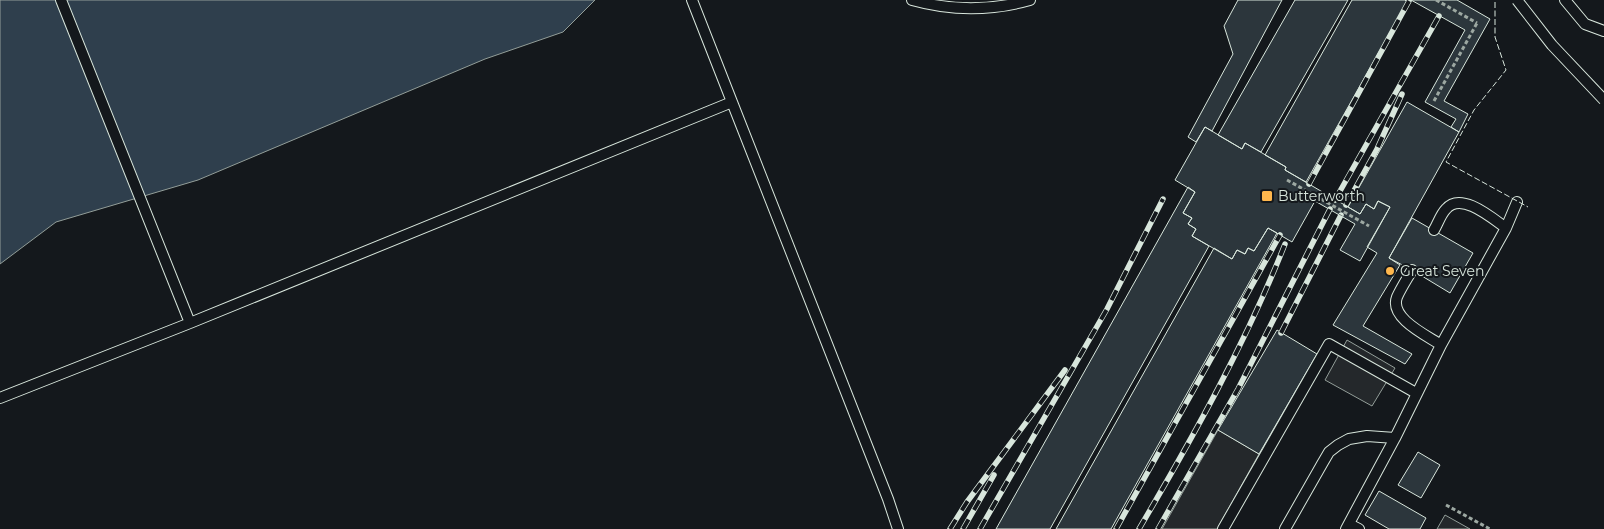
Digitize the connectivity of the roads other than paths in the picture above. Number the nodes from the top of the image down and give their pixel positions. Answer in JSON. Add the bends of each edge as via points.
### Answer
{"nodes":[{"id":1,"x":61,"y":0,"type":"edge"},
{"id":2,"x":692,"y":0,"type":"edge"},
{"id":3,"x":912,"y":0,"type":"edge"},
{"id":4,"x":1030,"y":0,"type":"edge"},
{"id":5,"x":1517,"y":0,"type":"edge"},
{"id":6,"x":1564,"y":0,"type":"edge"},
{"id":7,"x":1604,"y":31,"type":"edge"},
{"id":8,"x":1604,"y":100,"type":"edge"},
{"id":9,"x":732,"y":102,"type":"junction"},
{"id":10,"x":1517,"y":202,"type":"dead end"},
{"id":11,"x":1506,"y":228,"type":"junction"},
{"id":12,"x":1434,"y":230,"type":"dead end"},
{"id":13,"x":1412,"y":270,"type":"dead end"},
{"id":14,"x":190,"y":323,"type":"junction"},
{"id":15,"x":1441,"y":345,"type":"junction"},
{"id":16,"x":1416,"y":394,"type":"junction"},
{"id":17,"x":0,"y":398,"type":"edge"},
{"id":18,"x":1395,"y":438,"type":"junction"},
{"id":19,"x":1347,"y":526,"type":"edge"},
{"id":20,"x":898,"y":529,"type":"edge"},
{"id":21,"x":1223,"y":529,"type":"edge"},
{"id":22,"x":1285,"y":529,"type":"edge"},
{"id":23,"x":1359,"y":529,"type":"edge"}],
"edges":[{"from":1,"to":14,"type":"lane"},
{"from":2,"to":9,"type":"lane"},
{"from":3,"to":4,"type":"lane","via":[[932,6],[967,9]]},
{"from":5,"to":8,"type":"lane","bridge":true,"via":[[1552,45]]},
{"from":6,"to":7,"type":"lane","via":[[1585,24]]},
{"from":9,"to":14,"type":"lane"},
{"from":9,"to":20,"type":"lane"},
{"from":10,"to":11,"type":"lane"},
{"from":11,"to":12,"type":"lane","via":[[1461,202],[1447,207]]},
{"from":11,"to":15,"type":"lane"},
{"from":13,"to":15,"type":"lane","via":[[1395,307],[1407,322]]},
{"from":14,"to":17,"type":"lane"},
{"from":15,"to":16,"type":"lane"},
{"from":16,"to":18,"type":"lane"},
{"from":16,"to":21,"type":"lane","via":[[1329,344]]},
{"from":18,"to":19,"type":"lane"},
{"from":18,"to":22,"type":"lane","via":[[1367,436],[1338,445],[1322,464]]},
{"from":19,"to":23,"type":"lane"}]}
